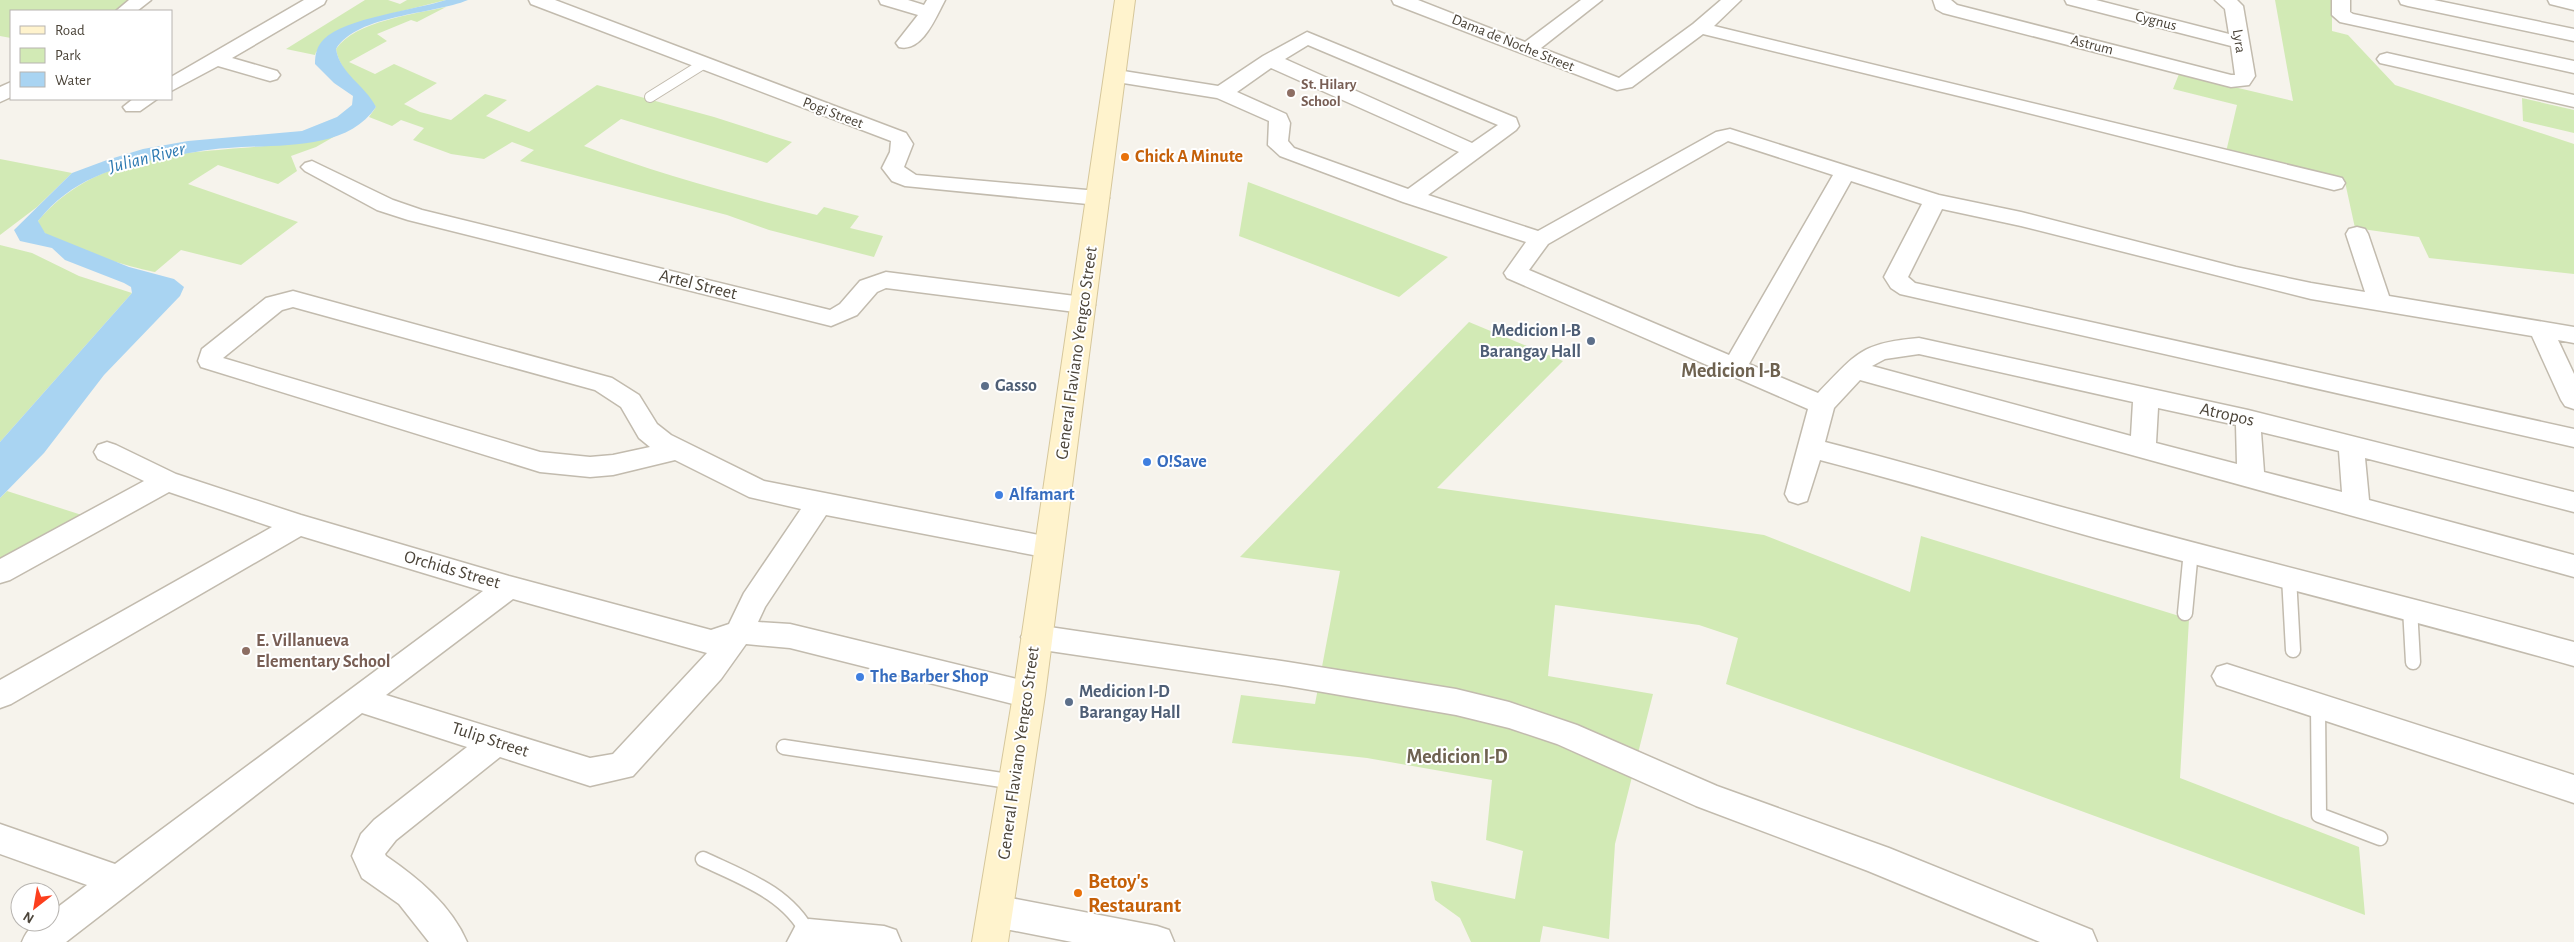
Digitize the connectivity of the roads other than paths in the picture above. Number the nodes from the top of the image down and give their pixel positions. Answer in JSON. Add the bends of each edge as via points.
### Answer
{"nodes":[{"id":1,"x":142,"y":0,"type":"edge"},
{"id":2,"x":316,"y":0,"type":"edge"},
{"id":3,"x":538,"y":0,"type":"edge"},
{"id":4,"x":888,"y":0,"type":"edge"},
{"id":5,"x":1125,"y":0,"type":"edge"},
{"id":6,"x":1401,"y":0,"type":"edge"},
{"id":7,"x":1450,"y":0,"type":"edge"},
{"id":8,"x":1593,"y":0,"type":"edge"},
{"id":9,"x":1732,"y":0,"type":"edge"},
{"id":10,"x":2074,"y":0,"type":"edge"},
{"id":11,"x":2342,"y":0,"type":"edge"},
{"id":12,"x":2408,"y":0,"type":"edge"},
{"id":13,"x":2557,"y":0,"type":"edge"},
{"id":14,"x":2227,"y":1,"type":"edge"},
{"id":15,"x":1942,"y":3,"type":"edge"},
{"id":16,"x":2574,"y":4,"type":"edge"},
{"id":17,"x":933,"y":6,"type":"edge"},
{"id":18,"x":2489,"y":9,"type":"edge"},
{"id":19,"x":127,"y":10,"type":"edge"},
{"id":20,"x":1433,"y":12,"type":"junction"},
{"id":21,"x":1700,"y":28,"type":"junction"},
{"id":22,"x":2574,"y":36,"type":"edge"},
{"id":23,"x":2239,"y":42,"type":"junction"},
{"id":24,"x":906,"y":43,"type":"dead end"},
{"id":25,"x":1529,"y":48,"type":"junction"},
{"id":26,"x":2493,"y":50,"type":"junction"},
{"id":27,"x":216,"y":59,"type":"junction"},
{"id":28,"x":2387,"y":59,"type":"dead end"},
{"id":29,"x":1270,"y":60,"type":"junction"},
{"id":30,"x":703,"y":64,"type":"junction"},
{"id":31,"x":2574,"y":68,"type":"edge"},
{"id":32,"x":270,"y":75,"type":"dead end"},
{"id":33,"x":1117,"y":76,"type":"junction"},
{"id":34,"x":2242,"y":81,"type":"joint"},
{"id":35,"x":172,"y":83,"type":"edge"},
{"id":36,"x":2496,"y":84,"type":"junction"},
{"id":37,"x":1222,"y":93,"type":"junction"},
{"id":38,"x":650,"y":97,"type":"dead end"},
{"id":39,"x":2574,"y":102,"type":"edge"},
{"id":40,"x":1473,"y":152,"type":"junction"},
{"id":41,"x":312,"y":167,"type":"dead end"},
{"id":42,"x":1846,"y":171,"type":"junction"},
{"id":43,"x":2334,"y":184,"type":"dead end"},
{"id":44,"x":1411,"y":197,"type":"junction"},
{"id":45,"x":1098,"y":198,"type":"junction"},
{"id":46,"x":1935,"y":201,"type":"junction"},
{"id":47,"x":2357,"y":234,"type":"dead end"},
{"id":48,"x":1540,"y":239,"type":"junction"},
{"id":49,"x":2380,"y":303,"type":"junction"},
{"id":50,"x":1083,"y":305,"type":"junction"},
{"id":51,"x":2541,"y":330,"type":"junction"},
{"id":52,"x":2574,"y":335,"type":"edge"},
{"id":53,"x":1735,"y":367,"type":"junction"},
{"id":54,"x":1855,"y":370,"type":"junction"},
{"id":55,"x":2146,"y":395,"type":"junction"},
{"id":56,"x":2574,"y":400,"type":"edge"},
{"id":57,"x":1822,"y":405,"type":"junction"},
{"id":58,"x":2248,"y":419,"type":"junction"},
{"id":59,"x":2574,"y":438,"type":"edge"},
{"id":60,"x":2351,"y":444,"type":"junction"},
{"id":61,"x":1809,"y":448,"type":"junction"},
{"id":62,"x":2143,"y":448,"type":"junction"},
{"id":63,"x":677,"y":450,"type":"junction"},
{"id":64,"x":106,"y":452,"type":"dead end"},
{"id":65,"x":2251,"y":477,"type":"junction"},
{"id":66,"x":167,"y":481,"type":"junction"},
{"id":67,"x":1798,"y":494,"type":"dead end"},
{"id":68,"x":2574,"y":502,"type":"edge"},
{"id":69,"x":819,"y":504,"type":"junction"},
{"id":70,"x":2356,"y":506,"type":"junction"},
{"id":71,"x":298,"y":525,"type":"junction"},
{"id":72,"x":1049,"y":547,"type":"junction"},
{"id":73,"x":2191,"y":551,"type":"junction"},
{"id":74,"x":2574,"y":566,"type":"edge"},
{"id":75,"x":0,"y":572,"type":"edge"},
{"id":76,"x":2290,"y":577,"type":"junction"},
{"id":77,"x":509,"y":587,"type":"junction"},
{"id":78,"x":2410,"y":608,"type":"junction"},
{"id":79,"x":2185,"y":613,"type":"dead end"},
{"id":80,"x":739,"y":632,"type":"junction"},
{"id":81,"x":1036,"y":637,"type":"junction"},
{"id":82,"x":2292,"y":650,"type":"dead end"},
{"id":83,"x":2574,"y":654,"type":"edge"},
{"id":84,"x":2413,"y":662,"type":"dead end"},
{"id":85,"x":2227,"y":676,"type":"dead end"},
{"id":86,"x":1029,"y":695,"type":"junction"},
{"id":87,"x":0,"y":696,"type":"edge"},
{"id":88,"x":358,"y":698,"type":"junction"},
{"id":89,"x":2318,"y":706,"type":"junction"},
{"id":90,"x":496,"y":742,"type":"junction"},
{"id":91,"x":784,"y":747,"type":"dead end"},
{"id":92,"x":1015,"y":782,"type":"junction"},
{"id":93,"x":2574,"y":789,"type":"edge"},
{"id":94,"x":2380,"y":838,"type":"dead end"},
{"id":95,"x":0,"y":839,"type":"edge"},
{"id":96,"x":703,"y":859,"type":"dead end"},
{"id":97,"x":119,"y":881,"type":"junction"},
{"id":98,"x":992,"y":926,"type":"edge"},
{"id":99,"x":806,"y":939,"type":"edge"},
{"id":100,"x":445,"y":940,"type":"edge"},
{"id":101,"x":39,"y":942,"type":"edge"},
{"id":102,"x":884,"y":942,"type":"edge"},
{"id":103,"x":1157,"y":942,"type":"edge"},
{"id":104,"x":2080,"y":942,"type":"edge"}],
"edges":[{"from":1,"to":19,"type":"street"},
{"from":2,"to":27,"type":"street"},
{"from":3,"to":30,"type":"street","name":"Pogi Street"},
{"from":4,"to":17,"type":"street"},
{"from":5,"to":33,"type":"main road","name":"General Flaviano Yengco Street"},
{"from":6,"to":20,"type":"street","name":"Dama de Noche Street"},
{"from":7,"to":20,"type":"street"},
{"from":8,"to":25,"type":"street"},
{"from":9,"to":21,"type":"street"},
{"from":10,"to":23,"type":"street","name":"Cygnus"},
{"from":11,"to":26,"type":"street","via":[[2341,15],[2347,18]]},
{"from":12,"to":18,"type":"street"},
{"from":13,"to":16,"type":"street"},
{"from":14,"to":23,"type":"street","name":"Lyra","via":[[2234,6]]},
{"from":15,"to":34,"type":"street","name":"Astrum","via":[[2231,81]]},
{"from":17,"to":24,"type":"street","via":[[921,27]]},
{"from":18,"to":22,"type":"street"},
{"from":18,"to":26,"type":"street"},
{"from":20,"to":25,"type":"street","name":"Dama de Noche Street"},
{"from":21,"to":25,"type":"street","name":"Dama de Noche Street","via":[[1625,83],[1610,83]]},
{"from":21,"to":43,"type":"street"},
{"from":23,"to":34,"type":"street","name":"Lyra","via":[[2245,76]]},
{"from":26,"to":31,"type":"street"},
{"from":26,"to":36,"type":"street"},
{"from":27,"to":32,"type":"street"},
{"from":27,"to":35,"type":"street"},
{"from":28,"to":36,"type":"street"},
{"from":29,"to":37,"type":"street"},
{"from":29,"to":40,"type":"street"},
{"from":29,"to":40,"type":"street","via":[[1302,39],[1313,39],[1510,122]]},
{"from":30,"to":38,"type":"lane"},
{"from":30,"to":45,"type":"street","name":"Pogi Street","via":[[899,137],[903,146],[893,168],[900,176],[913,181]]},
{"from":33,"to":37,"type":"street"},
{"from":33,"to":45,"type":"main road","name":"General Flaviano Yengco Street"},
{"from":36,"to":39,"type":"street"},
{"from":37,"to":44,"type":"street","via":[[1279,118],[1279,148]]},
{"from":40,"to":44,"type":"street"},
{"from":41,"to":50,"type":"street","name":"Artel Street","via":[[400,211],[831,318],[852,308],[868,286],[886,280]]},
{"from":42,"to":46,"type":"street"},
{"from":42,"to":48,"type":"street","via":[[1737,136],[1723,136]]},
{"from":42,"to":53,"type":"street"},
{"from":44,"to":48,"type":"street"},
{"from":45,"to":50,"type":"main road","name":"General Flaviano Yengco Street"},
{"from":46,"to":49,"type":"street","via":[[2021,219],[2236,274]]},
{"from":46,"to":59,"type":"street","via":[[1896,277],[1908,289]]},
{"from":47,"to":49,"type":"street"},
{"from":48,"to":53,"type":"street","via":[[1515,272]]},
{"from":49,"to":51,"type":"street"},
{"from":50,"to":72,"type":"main road","name":"General Flaviano Yengco Street"},
{"from":51,"to":52,"type":"street"},
{"from":51,"to":56,"type":"street"},
{"from":53,"to":57,"type":"street"},
{"from":54,"to":55,"type":"street","name":"Atropos","via":[[1878,352],[1919,346]]},
{"from":54,"to":57,"type":"street"},
{"from":54,"to":62,"type":"street"},
{"from":55,"to":58,"type":"street","name":"Atropos"},
{"from":55,"to":62,"type":"street"},
{"from":57,"to":61,"type":"street"},
{"from":58,"to":60,"type":"street","name":"Atropos"},
{"from":58,"to":65,"type":"street"},
{"from":60,"to":68,"type":"street","name":"Atropos"},
{"from":60,"to":70,"type":"street"},
{"from":61,"to":67,"type":"street"},
{"from":61,"to":73,"type":"street"},
{"from":62,"to":65,"type":"street"},
{"from":63,"to":63,"type":"street","via":[[648,431],[630,401],[589,379],[293,299],[274,304],[211,355],[210,361],[214,364],[540,462],[590,467]]},
{"from":63,"to":69,"type":"street","via":[[758,490]]},
{"from":64,"to":66,"type":"street","name":"Orchids Street"},
{"from":65,"to":70,"type":"street"},
{"from":66,"to":71,"type":"street","name":"Orchids Street"},
{"from":66,"to":75,"type":"street"},
{"from":69,"to":72,"type":"street"},
{"from":69,"to":80,"type":"street","via":[[754,601]]},
{"from":70,"to":74,"type":"street"},
{"from":71,"to":77,"type":"street","name":"Orchids Street"},
{"from":71,"to":87,"type":"street"},
{"from":72,"to":81,"type":"main road","name":"General Flaviano Yengco Street"},
{"from":73,"to":76,"type":"street"},
{"from":73,"to":79,"type":"lane"},
{"from":76,"to":78,"type":"street"},
{"from":76,"to":82,"type":"lane"},
{"from":77,"to":80,"type":"street","name":"Orchids Street","via":[[711,642]]},
{"from":77,"to":88,"type":"street"},
{"from":78,"to":83,"type":"street"},
{"from":78,"to":84,"type":"lane"},
{"from":80,"to":86,"type":"street","via":[[790,636]]},
{"from":80,"to":90,"type":"street","name":"Tulip Street","via":[[711,670],[622,766],[590,772]]},
{"from":81,"to":86,"type":"main road","name":"General Flaviano Yengco Street"},
{"from":81,"to":104,"type":"street","via":[[1288,674],[1456,702],[1509,715],[1566,734],[1707,796],[1877,859]]},
{"from":85,"to":89,"type":"street"},
{"from":86,"to":92,"type":"main road","name":"General Flaviano Yengco Street"},
{"from":88,"to":90,"type":"street","name":"Tulip Street"},
{"from":88,"to":97,"type":"street"},
{"from":89,"to":93,"type":"street"},
{"from":89,"to":94,"type":"lane","via":[[2319,815]]},
{"from":90,"to":100,"type":"street","via":[[385,830],[372,845],[368,856],[374,867],[411,893]]},
{"from":91,"to":92,"type":"lane"},
{"from":92,"to":98,"type":"main road","name":"General Flaviano Yengco Street"},
{"from":95,"to":97,"type":"street"},
{"from":96,"to":99,"type":"lane","via":[[792,908],[805,922]]},
{"from":97,"to":101,"type":"street"},
{"from":98,"to":103,"type":"street"},
{"from":99,"to":102,"type":"street"}]}
